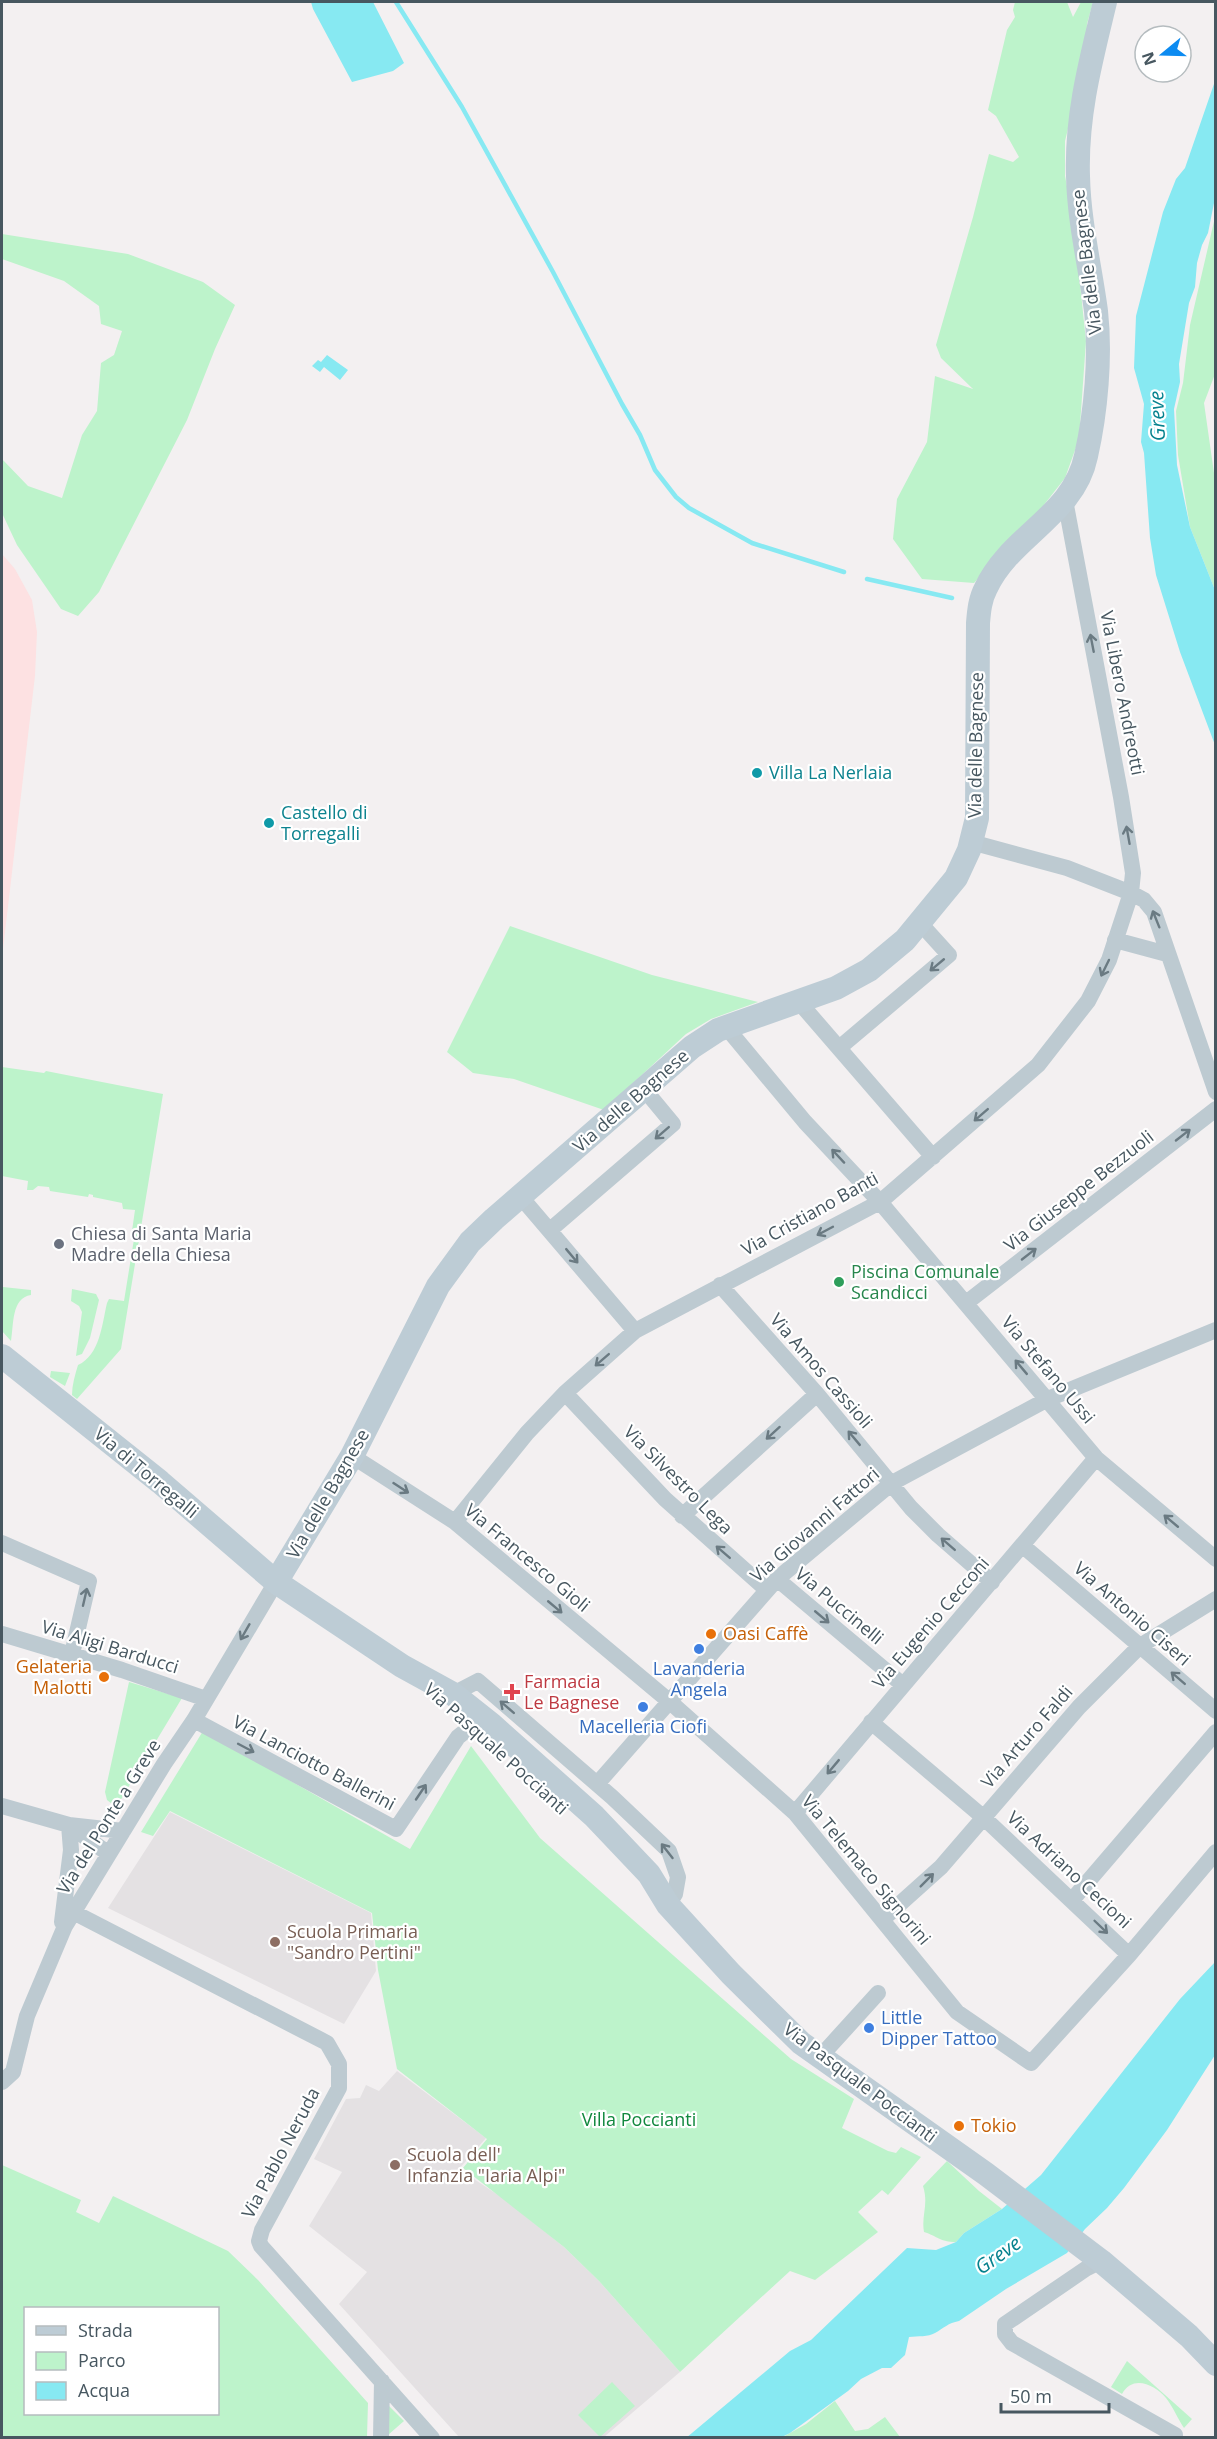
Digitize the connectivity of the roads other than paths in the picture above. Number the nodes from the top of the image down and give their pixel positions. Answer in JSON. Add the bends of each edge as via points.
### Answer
{"nodes":[{"id":1,"x":1105,"y":2,"type":"edge"},
{"id":2,"x":1065,"y":500,"type":"junction"},
{"id":3,"x":971,"y":842,"type":"junction"},
{"id":4,"x":1131,"y":893,"type":"junction"},
{"id":5,"x":920,"y":923,"type":"junction"},
{"id":6,"x":1115,"y":940,"type":"junction"},
{"id":7,"x":1167,"y":954,"type":"junction"},
{"id":8,"x":800,"y":1002,"type":"junction"},
{"id":9,"x":726,"y":1027,"type":"junction"},
{"id":10,"x":839,"y":1048,"type":"junction"},
{"id":11,"x":645,"y":1089,"type":"junction"},
{"id":12,"x":1215,"y":1092,"type":"edge"},
{"id":13,"x":1215,"y":1109,"type":"edge"},
{"id":14,"x":933,"y":1157,"type":"junction"},
{"id":15,"x":520,"y":1196,"type":"junction"},
{"id":16,"x":880,"y":1202,"type":"junction"},
{"id":17,"x":550,"y":1230,"type":"junction"},
{"id":18,"x":720,"y":1285,"type":"junction"},
{"id":19,"x":966,"y":1303,"type":"junction"},
{"id":20,"x":1215,"y":1330,"type":"edge"},
{"id":21,"x":635,"y":1331,"type":"junction"},
{"id":22,"x":6,"y":1361,"type":"edge"},
{"id":23,"x":565,"y":1393,"type":"junction"},
{"id":24,"x":817,"y":1394,"type":"junction"},
{"id":25,"x":1048,"y":1399,"type":"junction"},
{"id":26,"x":352,"y":1456,"type":"junction"},
{"id":27,"x":1096,"y":1458,"type":"junction"},
{"id":28,"x":892,"y":1483,"type":"junction"},
{"id":29,"x":682,"y":1516,"type":"junction"},
{"id":30,"x":455,"y":1522,"type":"junction"},
{"id":31,"x":2,"y":1543,"type":"edge"},
{"id":32,"x":1023,"y":1546,"type":"junction"},
{"id":33,"x":1215,"y":1559,"type":"edge"},
{"id":34,"x":276,"y":1582,"type":"junction"},
{"id":35,"x":992,"y":1582,"type":"junction"},
{"id":36,"x":772,"y":1585,"type":"junction"},
{"id":37,"x":1215,"y":1599,"type":"edge"},
{"id":38,"x":2,"y":1634,"type":"edge"},
{"id":39,"x":1140,"y":1646,"type":"junction"},
{"id":40,"x":72,"y":1654,"type":"junction"},
{"id":41,"x":402,"y":1666,"type":"junction"},
{"id":42,"x":903,"y":1685,"type":"junction"},
{"id":43,"x":453,"y":1694,"type":"junction"},
{"id":44,"x":206,"y":1699,"type":"junction"},
{"id":45,"x":669,"y":1701,"type":"junction"},
{"id":46,"x":1215,"y":1711,"type":"edge"},
{"id":47,"x":194,"y":1720,"type":"junction"},
{"id":48,"x":871,"y":1722,"type":"junction"},
{"id":49,"x":475,"y":1729,"type":"junction"},
{"id":50,"x":535,"y":1731,"type":"junction"},
{"id":51,"x":1215,"y":1732,"type":"edge"},
{"id":52,"x":516,"y":1757,"type":"junction"},
{"id":53,"x":597,"y":1784,"type":"junction"},
{"id":54,"x":2,"y":1806,"type":"edge"},
{"id":55,"x":795,"y":1812,"type":"junction"},
{"id":56,"x":983,"y":1817,"type":"junction"},
{"id":57,"x":69,"y":1825,"type":"junction"},
{"id":58,"x":123,"y":1831,"type":"junction"},
{"id":59,"x":1215,"y":1852,"type":"edge"},
{"id":60,"x":109,"y":1854,"type":"junction"},
{"id":61,"x":1073,"y":1899,"type":"junction"},
{"id":62,"x":668,"y":1905,"type":"junction"},
{"id":63,"x":73,"y":1912,"type":"junction"},
{"id":64,"x":883,"y":1919,"type":"junction"},
{"id":65,"x":60,"y":1936,"type":"junction"},
{"id":66,"x":1129,"y":1954,"type":"junction"},
{"id":67,"x":879,"y":1993,"type":"dead end"},
{"id":68,"x":820,"y":2057,"type":"junction"},
{"id":69,"x":2,"y":2082,"type":"edge"},
{"id":70,"x":1095,"y":2256,"type":"junction"},
{"id":71,"x":1215,"y":2364,"type":"edge"},
{"id":72,"x":382,"y":2381,"type":"junction"},
{"id":73,"x":381,"y":2438,"type":"edge"},
{"id":74,"x":432,"y":2438,"type":"edge"},
{"id":75,"x":1175,"y":2438,"type":"edge"}],
"edges":[{"from":1,"to":2,"type":"main road","name":"Via delle Bagnese","via":[[1077,137],[1080,214],[1096,314],[1095,391],[1081,476]]},
{"from":2,"to":3,"type":"main road","name":"Via delle Bagnese","via":[[1000,566],[982,598],[978,623],[977,818]]},
{"from":4,"to":2,"type":"street","name":"Via Libero Andreotti","one_way":true,"via":[[1130,849]]},
{"from":3,"to":4,"type":"street","via":[[1067,868]]},
{"from":3,"to":5,"type":"main road","name":"Via delle Bagnese","via":[[956,878]]},
{"from":4,"to":6,"type":"street","name":"Via Cristiano Banti"},
{"from":7,"to":4,"type":"street","one_way":true,"via":[[1154,912]]},
{"from":5,"to":8,"type":"main road","name":"Via delle Bagnese","via":[[869,970]]},
{"from":5,"to":10,"type":"street","one_way":true,"via":[[948,955]]},
{"from":6,"to":7,"type":"street"},
{"from":6,"to":14,"type":"street","name":"Via Cristiano Banti","one_way":true,"via":[[1089,1000],[1038,1065]]},
{"from":7,"to":12,"type":"street"},
{"from":8,"to":9,"type":"main road","name":"Via delle Bagnese"},
{"from":8,"to":10,"type":"street"},
{"from":9,"to":11,"type":"main road","name":"Via delle Bagnese","via":[[692,1047]]},
{"from":16,"to":9,"type":"street","name":"Via Stefano Ussi","one_way":true,"via":[[805,1122]]},
{"from":10,"to":14,"type":"street"},
{"from":11,"to":15,"type":"main road","name":"Via delle Bagnese"},
{"from":11,"to":17,"type":"street","one_way":true,"via":[[673,1124]]},
{"from":19,"to":13,"type":"street","name":"Via Giuseppe Bezzuoli","one_way":true},
{"from":14,"to":16,"type":"street","name":"Via Cristiano Banti"},
{"from":15,"to":17,"type":"street"},
{"from":15,"to":26,"type":"main road","name":"Via delle Bagnese","via":[[470,1242],[438,1286]]},
{"from":16,"to":18,"type":"street","name":"Via Cristiano Banti","one_way":true},
{"from":16,"to":19,"type":"street","name":"Via Stefano Ussi"},
{"from":17,"to":21,"type":"street","one_way":true},
{"from":18,"to":21,"type":"street","name":"Via Cristiano Banti"},
{"from":18,"to":24,"type":"street","name":"Via Amos Cassioli"},
{"from":25,"to":19,"type":"street","name":"Via Stefano Ussi","one_way":true},
{"from":20,"to":25,"type":"street","name":"Via Giovanni Fattori"},
{"from":21,"to":23,"type":"street","name":"Via Cristiano Banti","one_way":true},
{"from":22,"to":34,"type":"main road","name":"Via di Torregalli","via":[[160,1482]]},
{"from":23,"to":29,"type":"street","name":"Via Silvestro Lega"},
{"from":23,"to":30,"type":"street","name":"Via Cristiano Banti"},
{"from":28,"to":24,"type":"street","name":"Via Amos Cassioli","one_way":true},
{"from":24,"to":29,"type":"street","one_way":true},
{"from":25,"to":27,"type":"street","name":"Via Stefano Ussi"},
{"from":25,"to":28,"type":"street","name":"Via Giovanni Fattori"},
{"from":26,"to":30,"type":"street","name":"Via Francesco Gioli","one_way":true},
{"from":26,"to":34,"type":"main road","name":"Via delle Bagnese"},
{"from":27,"to":32,"type":"street","name":"Via Eugenio Cecconi"},
{"from":33,"to":27,"type":"street","name":"Via Stefano Ussi","one_way":true},
{"from":35,"to":28,"type":"street","name":"Via Amos Cassioli","one_way":true,"via":[[938,1535]]},
{"from":28,"to":36,"type":"street","name":"Via Giovanni Fattori"},
{"from":36,"to":29,"type":"street","name":"Via Silvestro Lega","one_way":true},
{"from":30,"to":45,"type":"street","name":"Via Francesco Gioli","one_way":true},
{"from":40,"to":31,"type":"street","one_way":true,"via":[[89,1581]]},
{"from":32,"to":35,"type":"street","name":"Via Eugenio Cecconi"},
{"from":32,"to":39,"type":"street","name":"Via Antonio Ciseri"},
{"from":34,"to":41,"type":"main road","name":"Via Pasquale Poccianti"},
{"from":34,"to":44,"type":"street","name":"Via del Ponte a Greve","one_way":true},
{"from":35,"to":42,"type":"street","name":"Via Eugenio Cecconi"},
{"from":36,"to":42,"type":"street","name":"Via Puccinelli","one_way":true},
{"from":36,"to":45,"type":"street","name":"Via Giovanni Fattori"},
{"from":37,"to":39,"type":"street","name":"Via Arturo Faldi"},
{"from":38,"to":40,"type":"street","name":"Via Aligi Barducci"},
{"from":46,"to":39,"type":"street","name":"Via Antonio Ciseri","one_way":true},
{"from":39,"to":56,"type":"street","name":"Via Arturo Faldi","via":[[1079,1707]]},
{"from":40,"to":44,"type":"street","name":"Via Aligi Barducci"},
{"from":41,"to":43,"type":"main road","name":"Via Pasquale Poccianti"},
{"from":41,"to":49,"type":"main road","name":"Via Pasquale Poccianti"},
{"from":42,"to":48,"type":"street","name":"Via Eugenio Cecconi"},
{"from":50,"to":43,"type":"street","one_way":true,"via":[[478,1681]]},
{"from":43,"to":52,"type":"main road","name":"Via Pasquale Poccianti","via":[[500,1731]]},
{"from":44,"to":47,"type":"street","name":"Via del Ponte a Greve"},
{"from":45,"to":53,"type":"street","name":"Via Giovanni Fattori"},
{"from":45,"to":55,"type":"street","name":"Via Telemaco Signorini"},
{"from":47,"to":49,"type":"street","name":"Via Lanciotto Ballerini","one_way":true,"via":[[396,1829],[458,1737]]},
{"from":47,"to":58,"type":"street","name":"Via del Ponte a Greve"},
{"from":48,"to":55,"type":"street","name":"Via Eugenio Cecconi","one_way":true},
{"from":48,"to":56,"type":"street","name":"Via Adriano Cecioni"},
{"from":49,"to":52,"type":"main road","name":"Via Pasquale Poccianti"},
{"from":50,"to":52,"type":"street"},
{"from":50,"to":53,"type":"street"},
{"from":51,"to":61,"type":"street"},
{"from":52,"to":62,"type":"main road","name":"Via Pasquale Poccianti","via":[[602,1825],[649,1874]]},
{"from":62,"to":53,"type":"street","one_way":true,"via":[[677,1885],[672,1856]]},
{"from":54,"to":57,"type":"street"},
{"from":55,"to":64,"type":"street","name":"Via Telemaco Signorini"},
{"from":56,"to":61,"type":"street","name":"Via Adriano Cecioni"},
{"from":64,"to":56,"type":"street","name":"Via Arturo Faldi","one_way":true,"via":[[933,1874]]},
{"from":57,"to":58,"type":"street"},
{"from":57,"to":60,"type":"street"},
{"from":57,"to":65,"type":"street","via":[[71,1850]]},
{"from":58,"to":60,"type":"street","name":"Via del Ponte a Greve"},
{"from":59,"to":66,"type":"street"},
{"from":60,"to":63,"type":"street","name":"Via del Ponte a Greve"},
{"from":61,"to":66,"type":"street","name":"Via Adriano Cecioni","one_way":true},
{"from":62,"to":68,"type":"main road","name":"Via Pasquale Poccianti","via":[[752,1996]]},
{"from":63,"to":65,"type":"street","name":"Via del Ponte a Greve"},
{"from":63,"to":72,"type":"street","name":"Via Pablo Neruda","via":[[327,2043],[339,2064],[339,2088],[259,2241]]},
{"from":64,"to":66,"type":"street","name":"Via Telemaco Signorini","via":[[957,2012],[1031,2063]]},
{"from":65,"to":69,"type":"street","name":"Via del Ponte a Greve","via":[[27,2016],[13,2072]]},
{"from":67,"to":68,"type":"street"},
{"from":68,"to":70,"type":"main road","name":"Via Pasquale Poccianti"},
{"from":70,"to":71,"type":"main road","name":"Via Pasquale Poccianti","via":[[1189,2336]]},
{"from":70,"to":75,"type":"street","via":[[1087,2268],[1005,2324],[1005,2334],[1012,2343]]},
{"from":72,"to":73,"type":"street"},
{"from":72,"to":74,"type":"street","name":"Via Pablo Neruda"}]}
